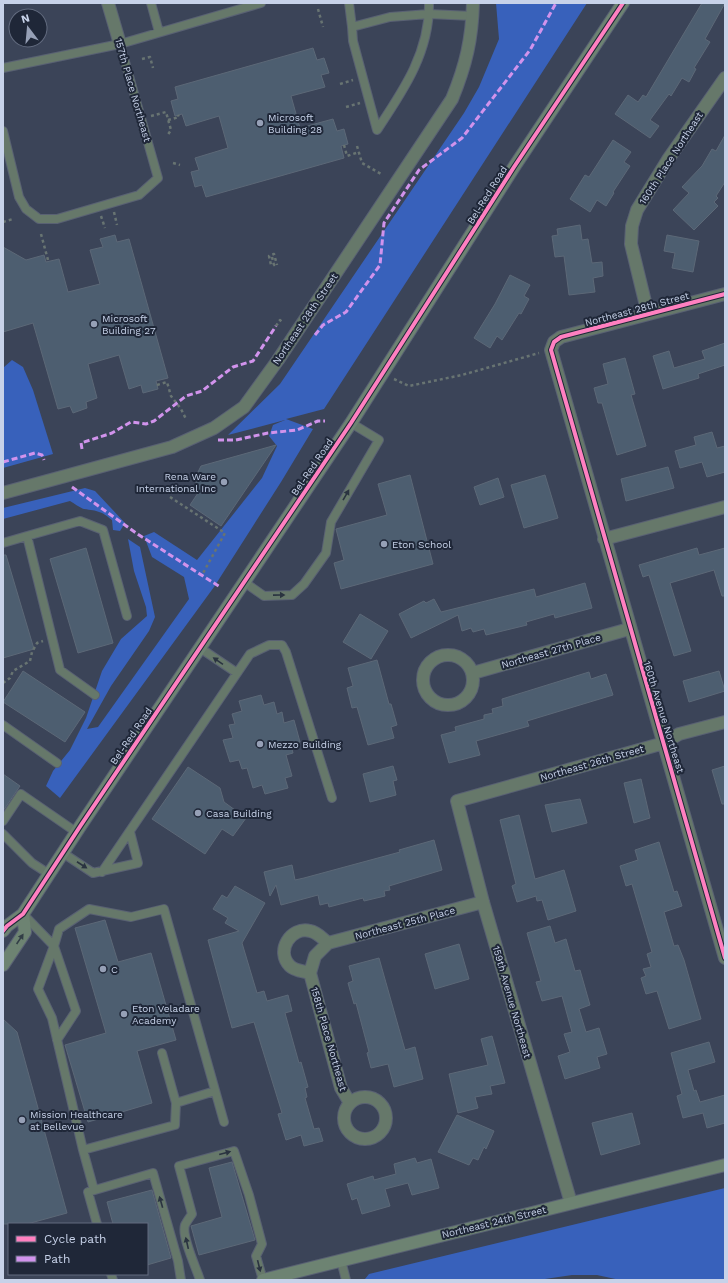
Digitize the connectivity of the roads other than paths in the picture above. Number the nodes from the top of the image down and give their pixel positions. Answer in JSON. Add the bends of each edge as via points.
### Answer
{"nodes":[{"id":1,"x":108,"y":3,"type":"edge"},
{"id":2,"x":151,"y":3,"type":"edge"},
{"id":3,"x":261,"y":3,"type":"edge"},
{"id":4,"x":349,"y":3,"type":"edge"},
{"id":5,"x":429,"y":3,"type":"edge"},
{"id":6,"x":473,"y":3,"type":"edge"},
{"id":7,"x":623,"y":3,"type":"edge"},
{"id":8,"x":429,"y":14,"type":"junction"},
{"id":9,"x":472,"y":16,"type":"junction"},
{"id":10,"x":352,"y":27,"type":"junction"},
{"id":11,"x":159,"y":32,"type":"junction"},
{"id":12,"x":120,"y":44,"type":"junction"},
{"id":13,"x":3,"y":68,"type":"edge"},
{"id":14,"x":725,"y":78,"type":"edge"},
{"id":15,"x":3,"y":130,"type":"edge"},
{"id":16,"x":725,"y":294,"type":"edge"},
{"id":17,"x":648,"y":314,"type":"junction"},
{"id":18,"x":554,"y":342,"type":"joint"},
{"id":19,"x":351,"y":423,"type":"junction"},
{"id":20,"x":3,"y":493,"type":"edge"},
{"id":21,"x":725,"y":507,"type":"edge"},
{"id":22,"x":26,"y":536,"type":"junction"},
{"id":23,"x":604,"y":539,"type":"junction"},
{"id":24,"x":3,"y":543,"type":"edge"},
{"id":25,"x":244,"y":582,"type":"junction"},
{"id":26,"x":127,"y":616,"type":"dead end"},
{"id":27,"x":630,"y":629,"type":"junction"},
{"id":28,"x":200,"y":648,"type":"junction"},
{"id":29,"x":237,"y":673,"type":"junction"},
{"id":30,"x":472,"y":673,"type":"junction"},
{"id":31,"x":95,"y":694,"type":"dead end"},
{"id":32,"x":725,"y":722,"type":"edge"},
{"id":33,"x":3,"y":725,"type":"edge"},
{"id":34,"x":664,"y":743,"type":"junction"},
{"id":35,"x":57,"y":763,"type":"dead end"},
{"id":36,"x":332,"y":798,"type":"dead end"},
{"id":37,"x":457,"y":801,"type":"joint"},
{"id":38,"x":3,"y":821,"type":"edge"},
{"id":39,"x":76,"y":832,"type":"junction"},
{"id":40,"x":130,"y":832,"type":"junction"},
{"id":41,"x":3,"y":834,"type":"edge"},
{"id":42,"x":63,"y":853,"type":"junction"},
{"id":43,"x":102,"y":872,"type":"junction"},
{"id":44,"x":49,"y":874,"type":"junction"},
{"id":45,"x":483,"y":902,"type":"junction"},
{"id":46,"x":23,"y":914,"type":"junction"},
{"id":47,"x":4,"y":927,"type":"edge"},
{"id":48,"x":328,"y":943,"type":"junction"},
{"id":49,"x":54,"y":946,"type":"junction"},
{"id":50,"x":725,"y":958,"type":"edge"},
{"id":51,"x":3,"y":965,"type":"edge"},
{"id":52,"x":310,"y":973,"type":"junction"},
{"id":53,"x":57,"y":1040,"type":"junction"},
{"id":54,"x":162,"y":1053,"type":"dead end"},
{"id":55,"x":215,"y":1091,"type":"junction"},
{"id":56,"x":176,"y":1103,"type":"junction"},
{"id":57,"x":350,"y":1103,"type":"dead end"},
{"id":58,"x":224,"y":1122,"type":"dead end"},
{"id":59,"x":83,"y":1150,"type":"junction"},
{"id":60,"x":725,"y":1165,"type":"edge"},
{"id":61,"x":94,"y":1190,"type":"junction"},
{"id":62,"x":570,"y":1203,"type":"junction"},
{"id":63,"x":97,"y":1223,"type":"edge"},
{"id":64,"x":341,"y":1260,"type":"junction"},
{"id":65,"x":181,"y":1280,"type":"edge"},
{"id":66,"x":200,"y":1280,"type":"edge"},
{"id":67,"x":263,"y":1280,"type":"edge"},
{"id":68,"x":346,"y":1280,"type":"edge"}],
"edges":[{"from":1,"to":12,"type":"street","name":"157th Place Northeast"},
{"from":2,"to":11,"type":"lane"},
{"from":3,"to":11,"type":"lane"},
{"from":4,"to":10,"type":"lane"},
{"from":5,"to":8,"type":"lane"},
{"from":6,"to":9,"type":"street","name":"Northeast 28th Street"},
{"from":7,"to":19,"type":"main road","name":"Bel-Red Road","via":[[514,167]]},
{"from":8,"to":9,"type":"lane"},
{"from":8,"to":10,"type":"lane","via":[[390,17]]},
{"from":8,"to":10,"type":"lane","via":[[419,60],[401,94],[377,130],[353,41]]},
{"from":9,"to":20,"type":"street","name":"Northeast 28th Street","via":[[465,67],[452,99],[244,407],[214,428],[172,447]]},
{"from":11,"to":12,"type":"lane"},
{"from":12,"to":13,"type":"lane"},
{"from":12,"to":15,"type":"lane","name":"157th Place Northeast","via":[[158,178],[139,195],[57,219],[39,219],[26,209],[18,197]]},
{"from":14,"to":17,"type":"street","name":"160th Place Northeast","via":[[669,158],[637,210],[632,226],[631,244]]},
{"from":16,"to":17,"type":"street","name":"Northeast 28th Street"},
{"from":17,"to":18,"type":"street","name":"Northeast 28th Street","via":[[561,337]]},
{"from":18,"to":23,"type":"street","name":"160th Avenue Northeast","via":[[551,350]]},
{"from":19,"to":25,"type":"main road","name":"Bel-Red Road"},
{"from":25,"to":19,"type":"lane","one_way":true,"via":[[264,596],[292,595],[304,584],[326,553],[331,522],[378,440]]},
{"from":21,"to":23,"type":"street"},
{"from":22,"to":24,"type":"lane"},
{"from":22,"to":26,"type":"lane","via":[[80,521],[103,530]]},
{"from":22,"to":31,"type":"lane","via":[[60,670]]},
{"from":23,"to":27,"type":"street","name":"160th Avenue Northeast"},
{"from":25,"to":28,"type":"main road","name":"Bel-Red Road"},
{"from":27,"to":30,"type":"street","name":"Northeast 27th Place"},
{"from":27,"to":34,"type":"street","name":"160th Avenue Northeast"},
{"from":29,"to":28,"type":"lane","one_way":true},
{"from":28,"to":39,"type":"main road","name":"Bel-Red Road"},
{"from":29,"to":36,"type":"lane","via":[[250,654],[270,645],[282,645]]},
{"from":29,"to":40,"type":"lane"},
{"from":30,"to":30,"type":"street","via":[[465,661],[452,655],[445,655],[427,666],[424,687],[432,699],[444,705],[459,703],[469,694]]},
{"from":32,"to":34,"type":"street","name":"Northeast 26th Street","via":[[678,734]]},
{"from":33,"to":35,"type":"lane"},
{"from":34,"to":37,"type":"street","name":"Northeast 26th Street"},
{"from":34,"to":50,"type":"street","name":"160th Avenue Northeast"},
{"from":37,"to":45,"type":"street","name":"159th Avenue Northeast"},
{"from":38,"to":39,"type":"lane","via":[[22,794]]},
{"from":39,"to":42,"type":"main road","name":"Bel-Red Road"},
{"from":40,"to":43,"type":"lane"},
{"from":40,"to":43,"type":"lane","via":[[138,863]]},
{"from":41,"to":44,"type":"lane","via":[[32,863]]},
{"from":42,"to":43,"type":"lane","one_way":true,"via":[[93,873]]},
{"from":42,"to":44,"type":"main road","name":"Bel-Red Road"},
{"from":44,"to":46,"type":"main road","name":"Bel-Red Road"},
{"from":45,"to":48,"type":"street","name":"Northeast 25th Place"},
{"from":45,"to":62,"type":"street","name":"159th Avenue Northeast"},
{"from":46,"to":47,"type":"main road","name":"Bel-Red Road"},
{"from":46,"to":49,"type":"lane"},
{"from":51,"to":46,"type":"main road","one_way":true,"via":[[25,932]]},
{"from":48,"to":52,"type":"street","name":"158th Place Northeast","via":[[315,956]]},
{"from":48,"to":52,"type":"street","name":"158th Place Northeast","via":[[309,930],[297,932],[288,939],[284,950],[287,961],[297,970]]},
{"from":49,"to":53,"type":"lane","via":[[38,989],[52,1018]]},
{"from":49,"to":53,"type":"lane","via":[[76,1011]]},
{"from":49,"to":55,"type":"lane","via":[[58,929],[89,909],[131,917],[164,909]]},
{"from":52,"to":57,"type":"street","name":"158th Place Northeast","via":[[341,1088]]},
{"from":53,"to":59,"type":"lane"},
{"from":54,"to":56,"type":"lane"},
{"from":55,"to":56,"type":"lane"},
{"from":55,"to":58,"type":"lane"},
{"from":56,"to":59,"type":"lane","via":[[175,1124]]},
{"from":59,"to":61,"type":"lane"},
{"from":60,"to":62,"type":"main road","name":"Northeast 24th Street"},
{"from":61,"to":63,"type":"lane","via":[[88,1192]]},
{"from":65,"to":61,"type":"lane","one_way":true,"via":[[153,1173]]},
{"from":62,"to":64,"type":"main road","name":"Northeast 24th Street"},
{"from":64,"to":67,"type":"main road","name":"Northeast 24th Street"},
{"from":64,"to":68,"type":"lane"},
{"from":66,"to":67,"type":"lane","one_way":true,"via":[[186,1245],[185,1225],[192,1214],[179,1166],[234,1151],[262,1244],[256,1256]]}]}
